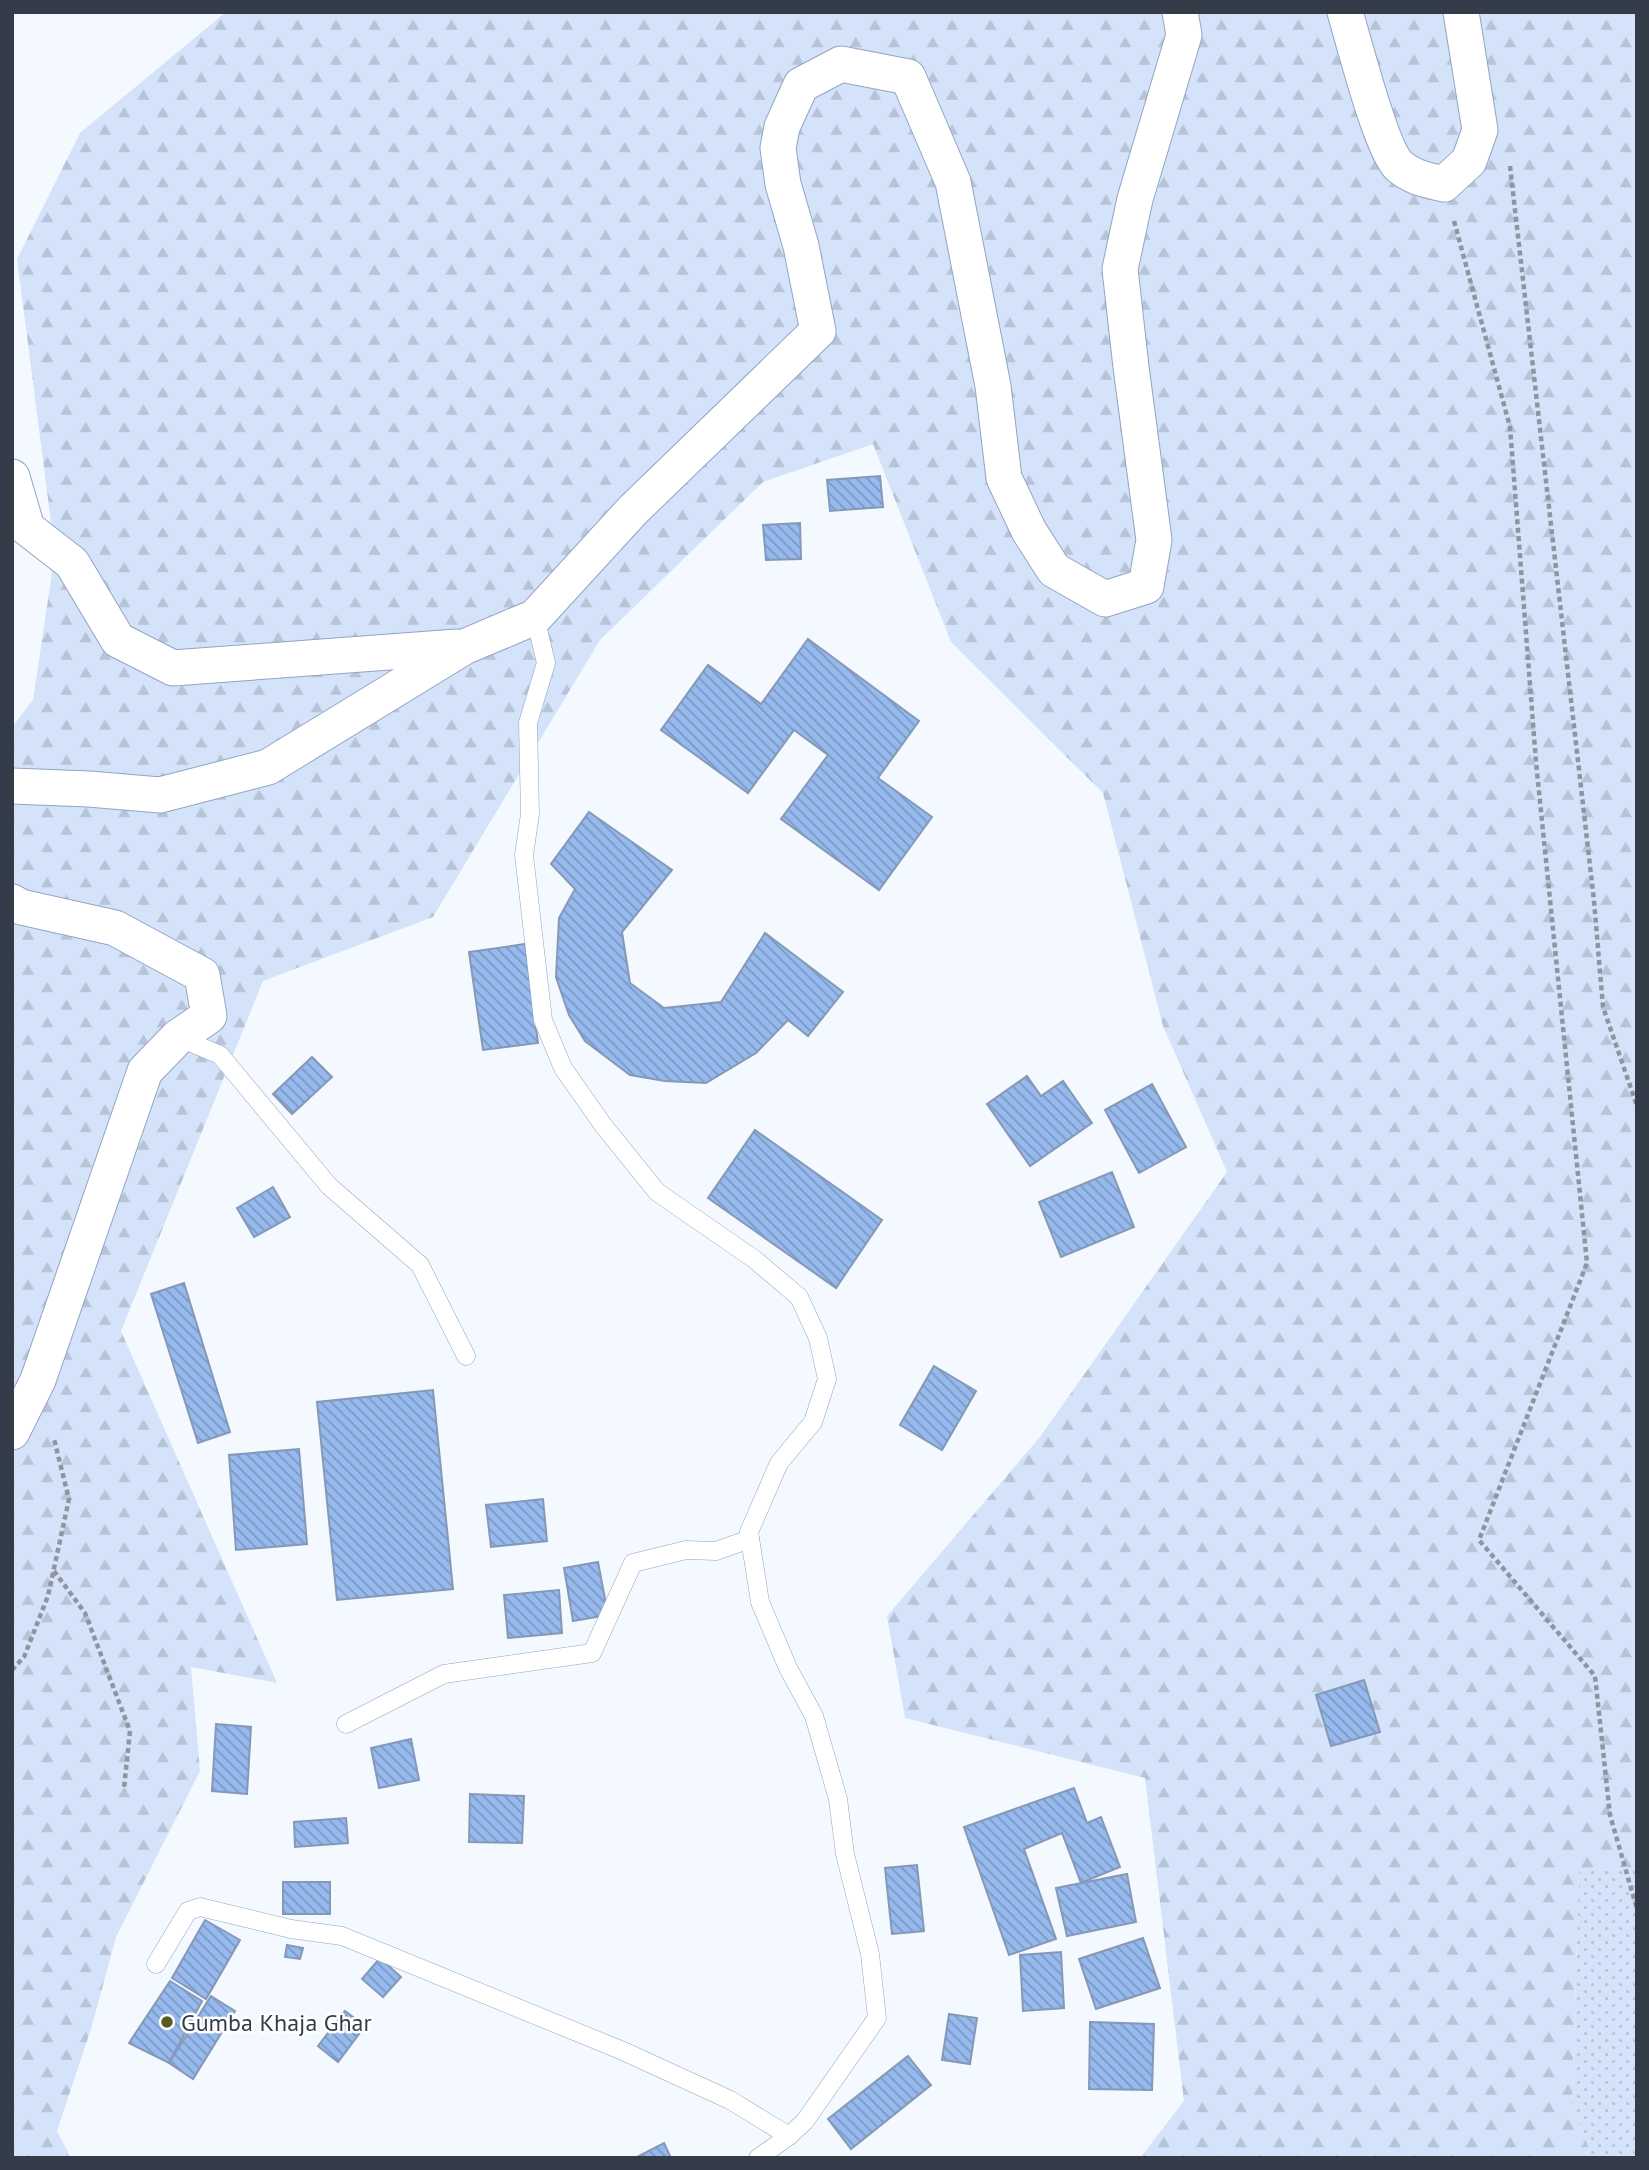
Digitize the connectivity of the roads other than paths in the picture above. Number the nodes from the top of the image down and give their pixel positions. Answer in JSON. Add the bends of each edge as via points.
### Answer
{"nodes":[{"id":1,"x":1180,"y":12,"type":"edge"},
{"id":2,"x":1345,"y":12,"type":"edge"},
{"id":3,"x":1461,"y":12,"type":"edge"},
{"id":4,"x":12,"y":477,"type":"edge"},
{"id":5,"x":535,"y":617,"type":"junction"},
{"id":6,"x":464,"y":647,"type":"junction"},
{"id":7,"x":12,"y":786,"type":"edge"},
{"id":8,"x":12,"y":902,"type":"edge"},
{"id":9,"x":178,"y":1037,"type":"junction"},
{"id":10,"x":466,"y":1356,"type":"dead end"},
{"id":11,"x":12,"y":1432,"type":"edge"},
{"id":12,"x":750,"y":1539,"type":"junction"},
{"id":13,"x":346,"y":1724,"type":"dead end"},
{"id":14,"x":156,"y":1964,"type":"dead end"},
{"id":15,"x":789,"y":2136,"type":"junction"},
{"id":16,"x":758,"y":2158,"type":"edge"}],
"edges":[{"from":1,"to":5,"type":"street","via":[[1184,35],[1135,199],[1120,270],[1154,540],[1146,586],[1105,599],[1055,570],[1029,530],[1004,478],[993,386],[953,182],[908,77],[841,64],[800,85],[778,148],[818,331],[633,510]]},
{"from":2,"to":3,"type":"street","via":[[1382,133],[1396,163],[1414,177],[1444,184],[1469,161],[1480,130]]},
{"from":4,"to":6,"type":"street","via":[[27,528],[72,563],[118,639],[173,668]]},
{"from":5,"to":6,"type":"street"},
{"from":5,"to":12,"type":"lane","via":[[545,663],[528,723],[530,814],[524,855],[543,1020],[563,1068],[657,1192],[754,1259],[799,1297],[818,1338],[827,1379],[813,1422],[779,1463]]},
{"from":6,"to":7,"type":"street","via":[[268,767],[160,795]]},
{"from":8,"to":9,"type":"street","via":[[116,928],[202,975],[209,1016]]},
{"from":9,"to":10,"type":"lane","via":[[220,1055],[329,1186],[420,1265]]},
{"from":9,"to":11,"type":"street","via":[[145,1070],[38,1380]]},
{"from":12,"to":13,"type":"lane","via":[[716,1551],[685,1550],[633,1563],[592,1653],[444,1674]]},
{"from":12,"to":15,"type":"lane","via":[[760,1602],[814,1716],[838,1799],[845,1854],[870,1954],[877,2018],[805,2121]]},
{"from":14,"to":15,"type":"lane","via":[[188,1911],[200,1907],[291,1930],[342,1936],[623,2051],[730,2100]]},
{"from":15,"to":16,"type":"lane"}]}
